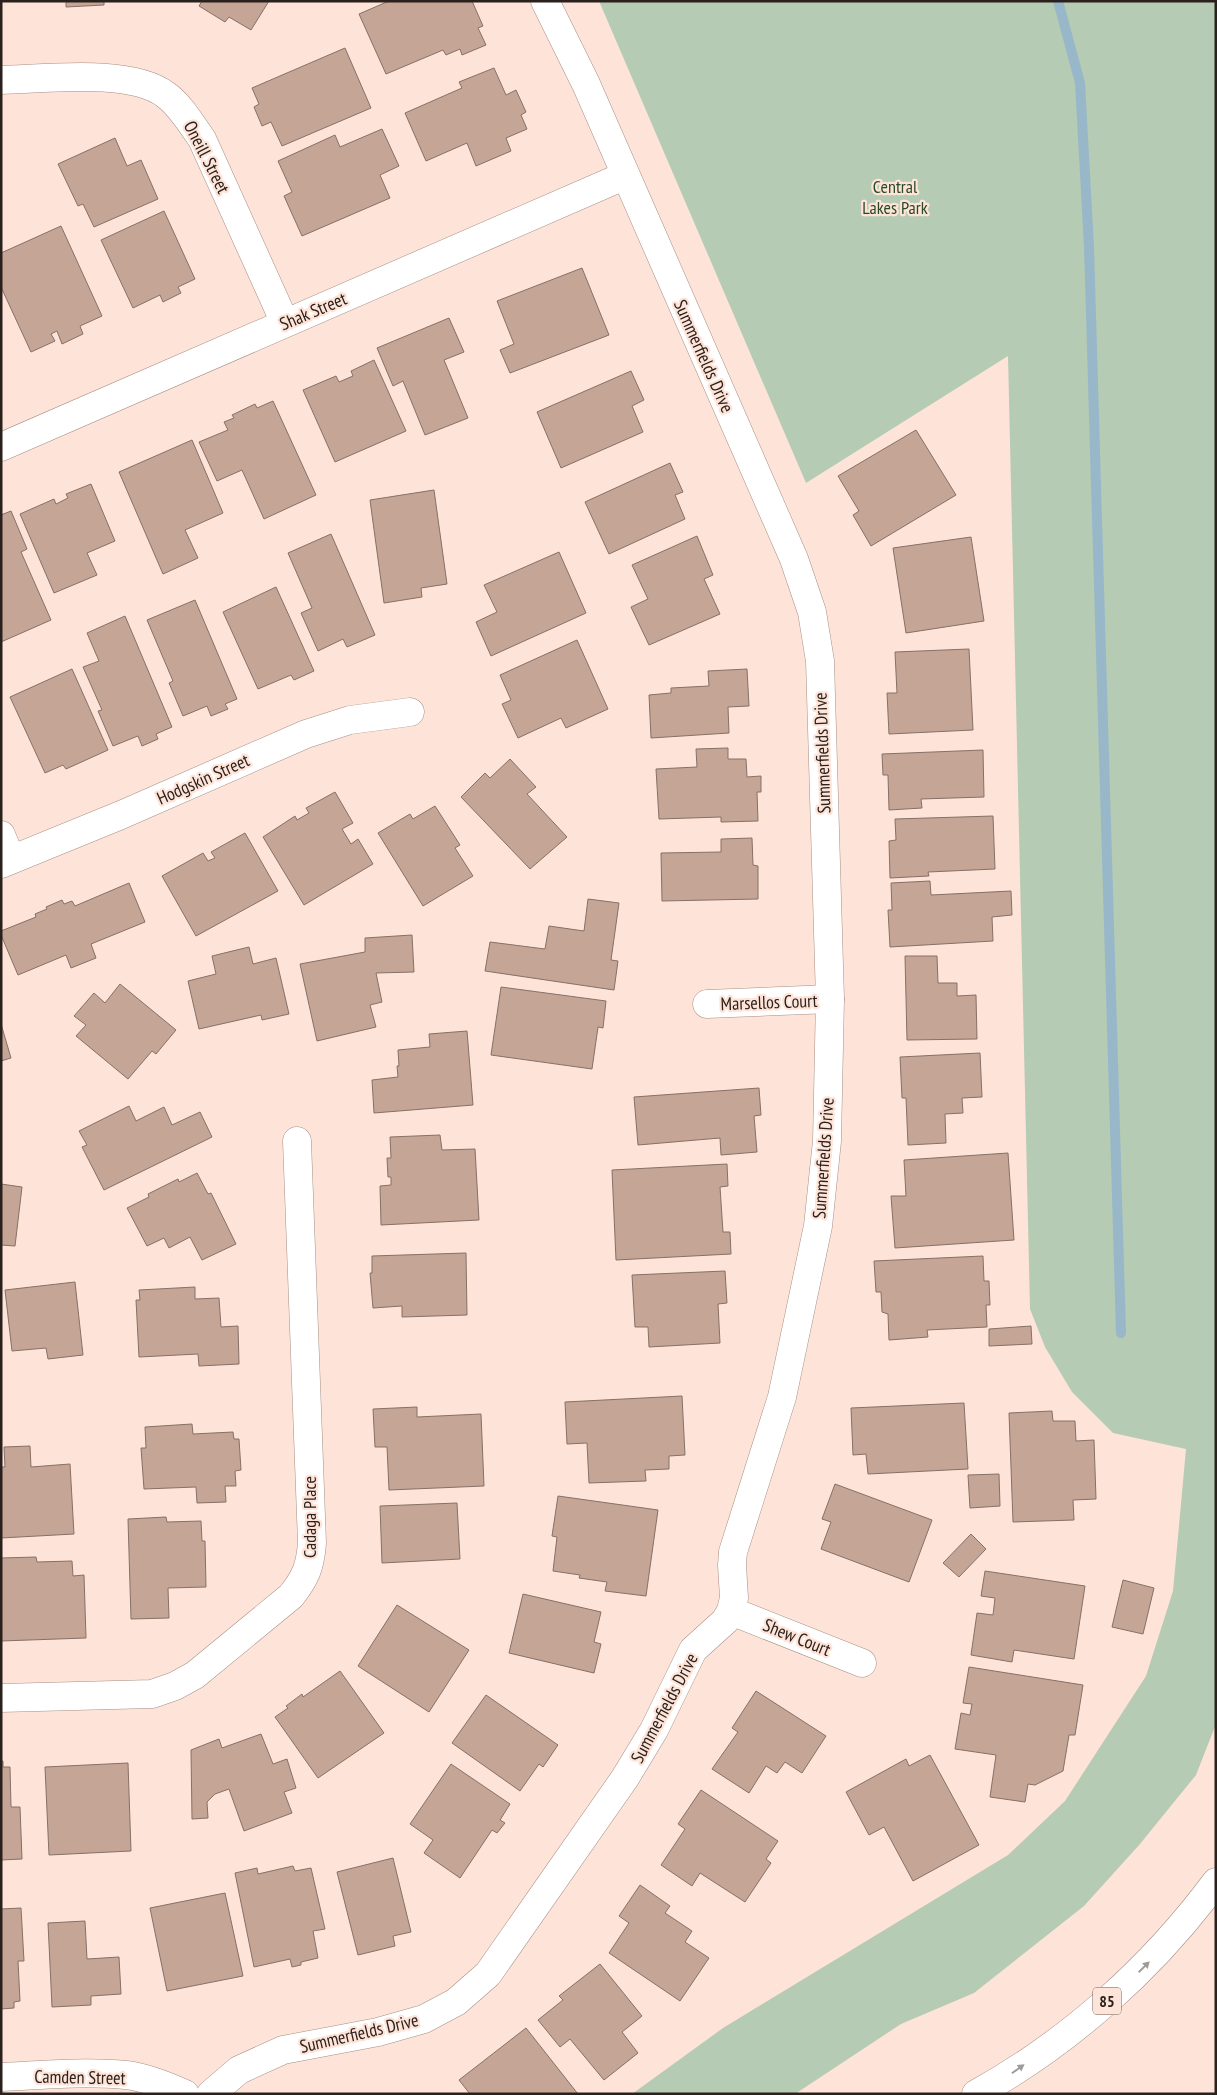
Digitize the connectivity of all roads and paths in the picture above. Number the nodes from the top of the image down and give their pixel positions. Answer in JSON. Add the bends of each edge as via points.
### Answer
{"nodes":[{"id":1,"x":546,"y":1,"type":"edge"},
{"id":2,"x":1,"y":80,"type":"edge"},
{"id":3,"x":624,"y":176,"type":"junction"},
{"id":4,"x":284,"y":323,"type":"junction"},
{"id":5,"x":1,"y":447,"type":"edge"},
{"id":6,"x":410,"y":712,"type":"dead end"},
{"id":7,"x":5,"y":853,"type":"edge"},
{"id":8,"x":830,"y":999,"type":"junction"},
{"id":9,"x":707,"y":1004,"type":"dead end"},
{"id":10,"x":297,"y":1141,"type":"dead end"},
{"id":11,"x":731,"y":1611,"type":"junction"},
{"id":12,"x":862,"y":1663,"type":"dead end"},
{"id":13,"x":1,"y":1698,"type":"edge"},
{"id":14,"x":1216,"y":1882,"type":"edge"},
{"id":15,"x":1,"y":2077,"type":"edge"},
{"id":16,"x":185,"y":2094,"type":"edge"},
{"id":17,"x":211,"y":2094,"type":"edge"},
{"id":18,"x":976,"y":2094,"type":"edge"}],
"edges":[{"from":1,"to":3,"type":"main road","name":"Summerfields Drive","via":[[586,84]]},
{"from":2,"to":4,"type":"main road","name":"Oneill Street","via":[[101,78],[141,82],[166,94],[202,140]]},
{"from":3,"to":4,"type":"main road","name":"Shak Street"},
{"from":3,"to":8,"type":"main road","name":"Summerfields Drive","via":[[794,559],[812,612],[820,661]]},
{"from":4,"to":5,"type":"main road","name":"Shak Street"},
{"from":6,"to":7,"type":"main road","name":"Hodgskin Street","via":[[350,720],[306,734],[121,815]]},
{"from":8,"to":9,"type":"main road","name":"Marsellos Court"},
{"from":8,"to":11,"type":"main road","name":"Summerfields Drive","via":[[828,1141],[818,1226],[782,1397],[733,1552],[734,1598]]},
{"from":10,"to":13,"type":"main road","name":"Cadaga Place","via":[[312,1544],[310,1564],[303,1581],[291,1596],[196,1675],[175,1686],[152,1694]]},
{"from":11,"to":12,"type":"main road","name":"Shew Court"},
{"from":11,"to":17,"type":"main road","name":"Summerfields Drive","via":[[725,1621],[693,1650],[654,1730],[625,1778],[488,1974],[456,2002],[424,2019],[378,2032],[284,2050],[239,2070]]},
{"from":18,"to":14,"type":"main road","number":"85","one_way":true,"via":[[1052,2045],[1098,2009],[1144,1967]]},
{"from":15,"to":16,"type":"main road","name":"Camden Street","via":[[127,2075]]}]}
